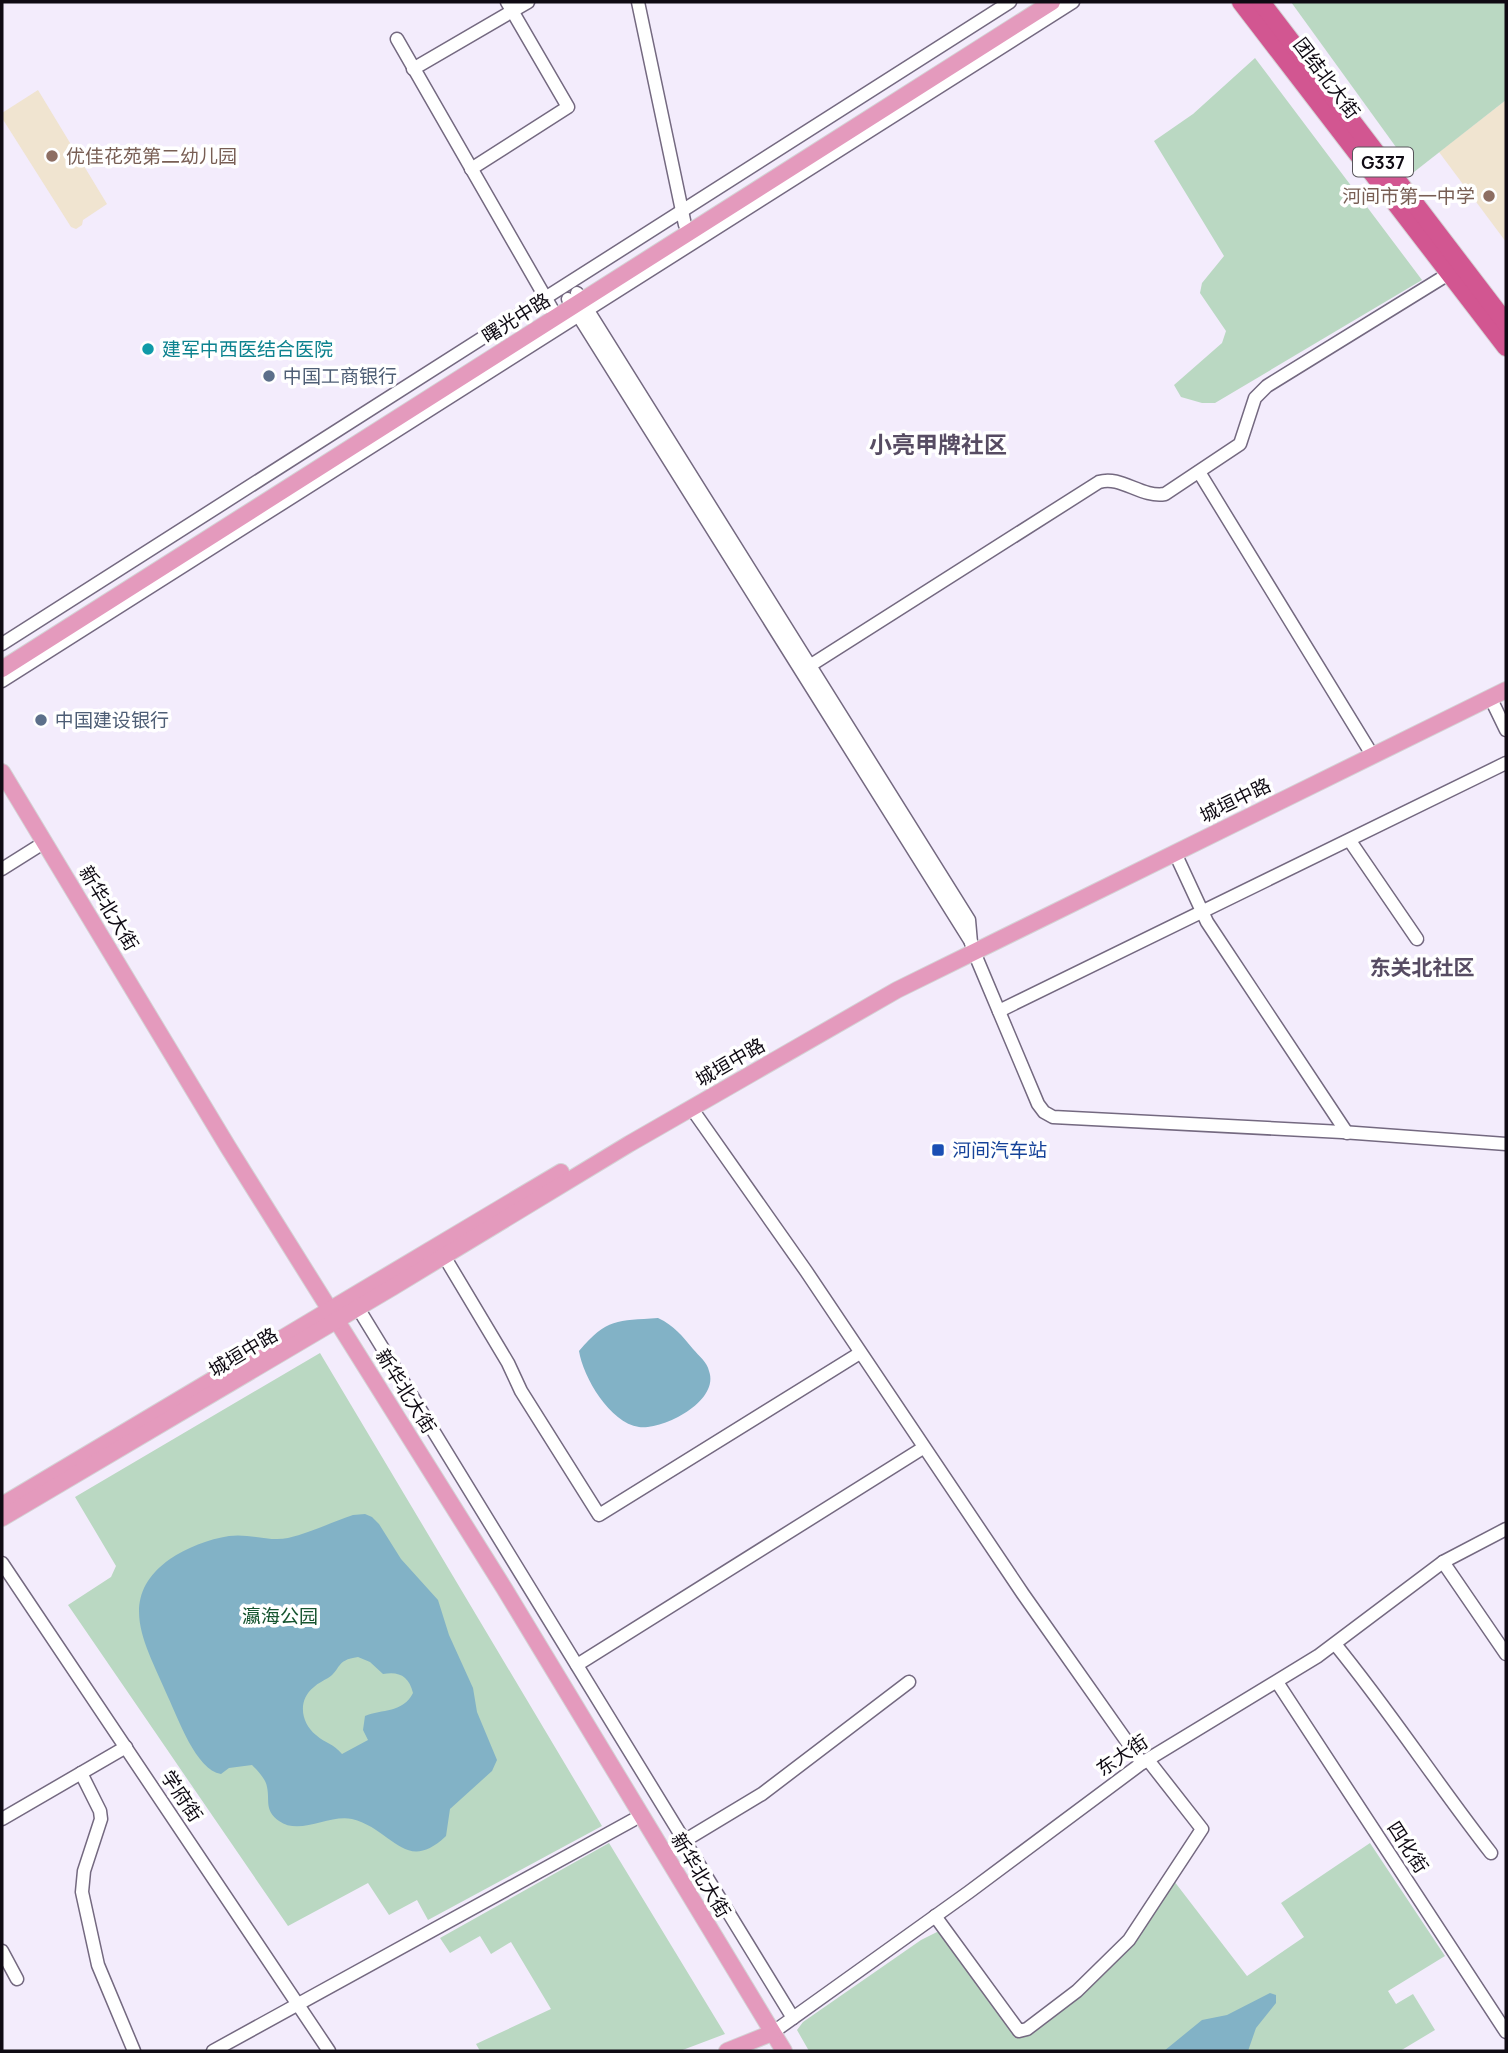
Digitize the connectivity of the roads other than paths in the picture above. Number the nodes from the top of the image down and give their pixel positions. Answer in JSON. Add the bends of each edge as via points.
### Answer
{"nodes":[{"id":1,"x":528,"y":2,"type":"edge"},
{"id":2,"x":638,"y":2,"type":"edge"},
{"id":3,"x":1010,"y":2,"type":"edge"},
{"id":4,"x":1034,"y":2,"type":"edge"},
{"id":5,"x":1052,"y":2,"type":"edge"},
{"id":6,"x":1073,"y":2,"type":"edge"},
{"id":7,"x":1241,"y":2,"type":"edge"},
{"id":8,"x":1261,"y":2,"type":"edge"},
{"id":9,"x":510,"y":6,"type":"edge"},
{"id":10,"x":397,"y":39,"type":"dead end"},
{"id":11,"x":414,"y":69,"type":"junction"},
{"id":12,"x":471,"y":169,"type":"junction"},
{"id":13,"x":683,"y":218,"type":"junction"},
{"id":14,"x":1450,"y":273,"type":"junction"},
{"id":15,"x":549,"y":303,"type":"junction"},
{"id":16,"x":578,"y":304,"type":"junction"},
{"id":17,"x":1506,"y":323,"type":"edge"},
{"id":18,"x":1506,"y":347,"type":"edge"},
{"id":19,"x":1199,"y":472,"type":"junction"},
{"id":20,"x":2,"y":644,"type":"edge"},
{"id":21,"x":2,"y":658,"type":"edge"},
{"id":22,"x":811,"y":665,"type":"junction"},
{"id":23,"x":2,"y":669,"type":"edge"},
{"id":24,"x":1506,"y":679,"type":"edge"},
{"id":25,"x":2,"y":681,"type":"edge"},
{"id":26,"x":1506,"y":690,"type":"edge"},
{"id":27,"x":1490,"y":697,"type":"junction"},
{"id":28,"x":1506,"y":730,"type":"edge"},
{"id":29,"x":1368,"y":748,"type":"junction"},
{"id":30,"x":1506,"y":764,"type":"edge"},
{"id":31,"x":2,"y":772,"type":"edge"},
{"id":32,"x":2,"y":790,"type":"edge"},
{"id":33,"x":1350,"y":841,"type":"junction"},
{"id":34,"x":37,"y":847,"type":"junction"},
{"id":35,"x":1175,"y":853,"type":"junction"},
{"id":36,"x":2,"y":869,"type":"edge"},
{"id":37,"x":1203,"y":913,"type":"junction"},
{"id":38,"x":1417,"y":939,"type":"dead end"},
{"id":39,"x":973,"y":947,"type":"junction"},
{"id":40,"x":999,"y":1011,"type":"junction"},
{"id":41,"x":692,"y":1109,"type":"junction"},
{"id":42,"x":1347,"y":1133,"type":"junction"},
{"id":43,"x":1506,"y":1144,"type":"edge"},
{"id":44,"x":444,"y":1256,"type":"junction"},
{"id":45,"x":358,"y":1308,"type":"junction"},
{"id":46,"x":330,"y":1317,"type":"junction"},
{"id":47,"x":860,"y":1353,"type":"junction"},
{"id":48,"x":923,"y":1448,"type":"junction"},
{"id":49,"x":2,"y":1505,"type":"edge"},
{"id":50,"x":2,"y":1518,"type":"edge"},
{"id":51,"x":1506,"y":1529,"type":"edge"},
{"id":52,"x":1443,"y":1562,"type":"junction"},
{"id":53,"x":2,"y":1563,"type":"edge"},
{"id":54,"x":1335,"y":1644,"type":"junction"},
{"id":55,"x":1506,"y":1654,"type":"edge"},
{"id":56,"x":577,"y":1665,"type":"junction"},
{"id":57,"x":909,"y":1682,"type":"dead end"},
{"id":58,"x":1277,"y":1682,"type":"junction"},
{"id":59,"x":126,"y":1747,"type":"junction"},
{"id":60,"x":1145,"y":1761,"type":"junction"},
{"id":61,"x":81,"y":1773,"type":"junction"},
{"id":62,"x":2,"y":1819,"type":"edge"},
{"id":63,"x":633,"y":1820,"type":"junction"},
{"id":64,"x":685,"y":1841,"type":"junction"},
{"id":65,"x":664,"y":1853,"type":"junction"},
{"id":66,"x":1491,"y":1853,"type":"dead end"},
{"id":67,"x":936,"y":1916,"type":"junction"},
{"id":68,"x":2,"y":1951,"type":"edge"},
{"id":69,"x":17,"y":1979,"type":"dead end"},
{"id":70,"x":298,"y":2005,"type":"junction"},
{"id":71,"x":793,"y":2018,"type":"junction"},
{"id":72,"x":1506,"y":2032,"type":"edge"},
{"id":73,"x":761,"y":2040,"type":"edge"},
{"id":74,"x":134,"y":2051,"type":"edge"},
{"id":75,"x":214,"y":2051,"type":"edge"},
{"id":76,"x":328,"y":2051,"type":"edge"},
{"id":77,"x":727,"y":2051,"type":"edge"},
{"id":78,"x":773,"y":2051,"type":"edge"},
{"id":79,"x":784,"y":2051,"type":"edge"}],
"edges":[{"from":1,"to":9,"type":"street"},
{"from":2,"to":13,"type":"street"},
{"from":3,"to":13,"type":"street"},
{"from":4,"to":13,"type":"main road","name":"曙光中路"},
{"from":5,"to":16,"type":"main road","name":"曙光中路"},
{"from":6,"to":16,"type":"street"},
{"from":7,"to":14,"type":"highway","name":"团结北大街","number":"G337"},
{"from":8,"to":17,"type":"highway","name":"团结北大街","number":"G337"},
{"from":9,"to":11,"type":"street"},
{"from":9,"to":12,"type":"street","via":[[568,107]]},
{"from":10,"to":11,"type":"street"},
{"from":11,"to":12,"type":"street"},
{"from":12,"to":15,"type":"street"},
{"from":13,"to":15,"type":"street"},
{"from":13,"to":16,"type":"main road","name":"曙光中路"},
{"from":14,"to":18,"type":"highway","name":"团结北大街","number":"G337"},
{"from":14,"to":19,"type":"street","via":[[1267,386],[1255,398],[1240,444]]},
{"from":15,"to":16,"type":"main road","name":"曙光中路"},
{"from":15,"to":20,"type":"street"},
{"from":15,"to":21,"type":"main road","name":"曙光中路"},
{"from":16,"to":22,"type":"street"},
{"from":16,"to":23,"type":"main road","name":"曙光中路"},
{"from":16,"to":25,"type":"street"},
{"from":16,"to":39,"type":"street"},
{"from":19,"to":22,"type":"street","via":[[1158,495],[1106,479],[1099,482]]},
{"from":19,"to":29,"type":"street"},
{"from":22,"to":39,"type":"street","via":[[969,920]]},
{"from":24,"to":29,"type":"main road","name":"城垣中路"},
{"from":26,"to":27,"type":"main road","name":"城垣中路"},
{"from":27,"to":28,"type":"street"},
{"from":27,"to":35,"type":"main road","name":"城垣中路"},
{"from":29,"to":39,"type":"main road","name":"城垣中路"},
{"from":30,"to":33,"type":"street"},
{"from":31,"to":46,"type":"main road","name":"新华北大街"},
{"from":32,"to":34,"type":"main road","name":"新华北大街"},
{"from":33,"to":37,"type":"street"},
{"from":33,"to":38,"type":"street"},
{"from":34,"to":36,"type":"street"},
{"from":34,"to":46,"type":"main road","name":"新华北大街","via":[[220,1152]]},
{"from":35,"to":37,"type":"street"},
{"from":35,"to":39,"type":"main road","name":"城垣中路"},
{"from":37,"to":40,"type":"street"},
{"from":37,"to":42,"type":"street"},
{"from":39,"to":40,"type":"street"},
{"from":39,"to":41,"type":"main road","name":"城垣中路"},
{"from":39,"to":46,"type":"main road","name":"城垣中路","via":[[893,982],[793,1038]]},
{"from":40,"to":42,"type":"street","via":[[1038,1104],[1053,1117]]},
{"from":41,"to":44,"type":"main road","name":"城垣中路"},
{"from":41,"to":47,"type":"street"},
{"from":42,"to":43,"type":"street"},
{"from":44,"to":45,"type":"main road","name":"城垣中路"},
{"from":44,"to":47,"type":"street","via":[[599,1515]]},
{"from":45,"to":46,"type":"main road","name":"城垣中路"},
{"from":45,"to":56,"type":"street"},
{"from":46,"to":49,"type":"main road","name":"城垣中路"},
{"from":46,"to":50,"type":"main road","name":"城垣中路"},
{"from":46,"to":63,"type":"main road","name":"新华北大街"},
{"from":46,"to":65,"type":"main road","name":"新华北大街","via":[[504,1588]]},
{"from":47,"to":48,"type":"street"},
{"from":48,"to":56,"type":"street"},
{"from":48,"to":60,"type":"street"},
{"from":51,"to":52,"type":"street","name":"东大街"},
{"from":52,"to":54,"type":"street","name":"东大街"},
{"from":52,"to":55,"type":"street"},
{"from":53,"to":59,"type":"street","name":"学府街"},
{"from":54,"to":58,"type":"street","name":"东大街"},
{"from":54,"to":66,"type":"street"},
{"from":56,"to":64,"type":"street"},
{"from":57,"to":64,"type":"street","via":[[762,1794]]},
{"from":58,"to":60,"type":"street","name":"东大街"},
{"from":58,"to":72,"type":"street","name":"四化街"},
{"from":59,"to":61,"type":"street"},
{"from":59,"to":70,"type":"street","name":"学府街"},
{"from":60,"to":67,"type":"street","name":"东大街"},
{"from":60,"to":67,"type":"street","via":[[1202,1829],[1129,1940],[1077,1991],[1027,2029],[1019,2031]]},
{"from":61,"to":62,"type":"street"},
{"from":61,"to":74,"type":"street","via":[[101,1819],[82,1892],[98,1965]]},
{"from":63,"to":70,"type":"street"},
{"from":63,"to":73,"type":"main road","name":"新华北大街"},
{"from":64,"to":65,"type":"street"},
{"from":64,"to":71,"type":"street"},
{"from":65,"to":73,"type":"main road","name":"新华北大街"},
{"from":67,"to":71,"type":"street","name":"东大街"},
{"from":68,"to":69,"type":"street"},
{"from":70,"to":75,"type":"street"},
{"from":70,"to":76,"type":"street","name":"学府街"},
{"from":71,"to":73,"type":"street","name":"东大街"},
{"from":73,"to":77,"type":"main road"},
{"from":73,"to":78,"type":"main road"},
{"from":73,"to":79,"type":"main road"}]}
